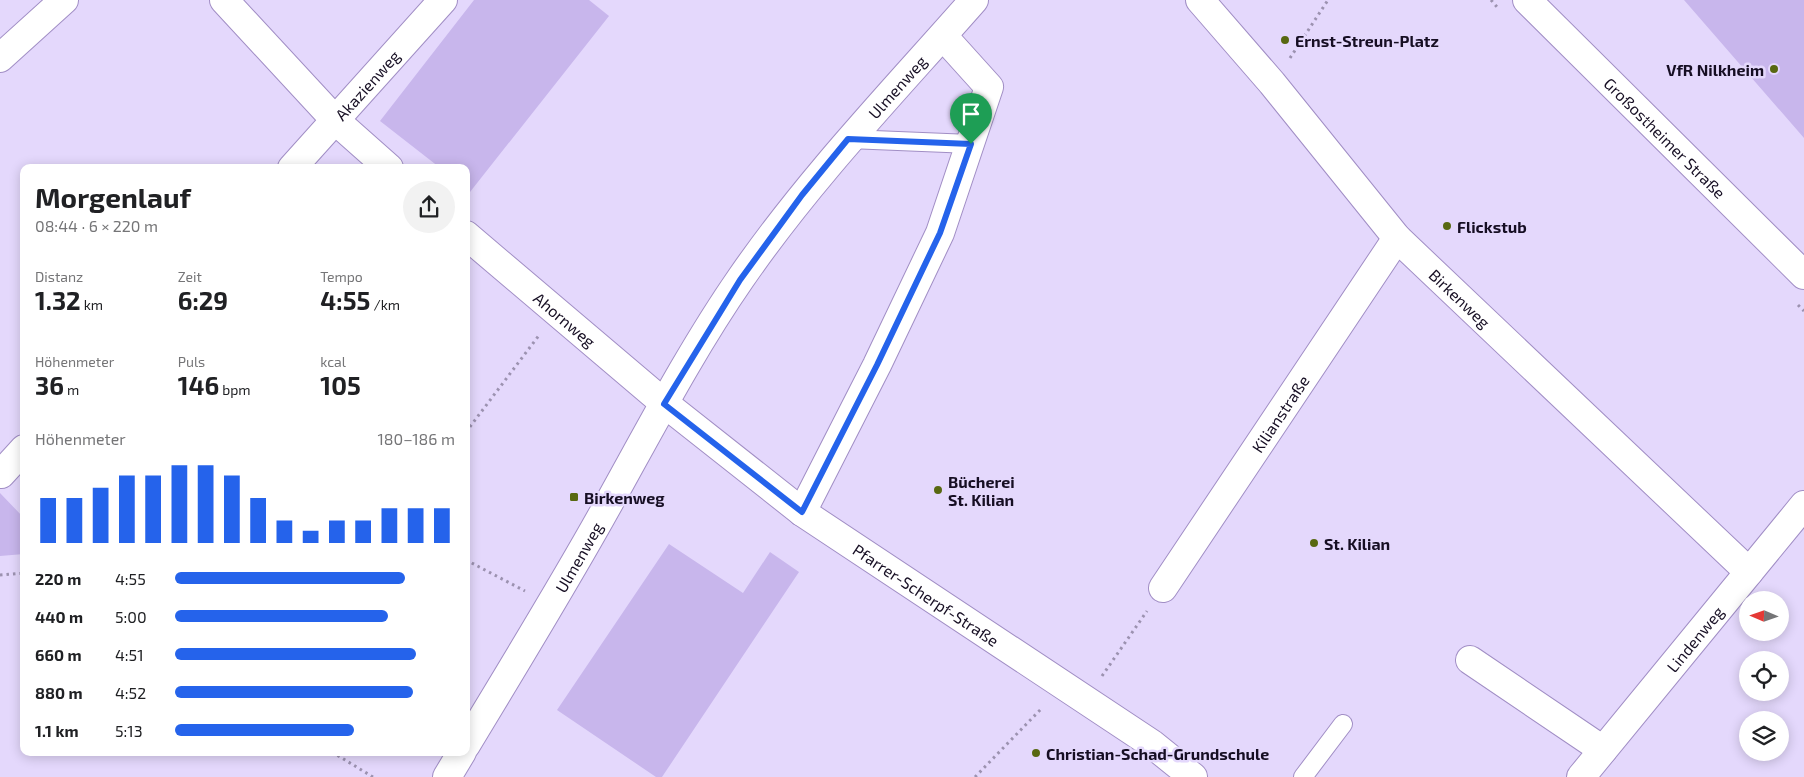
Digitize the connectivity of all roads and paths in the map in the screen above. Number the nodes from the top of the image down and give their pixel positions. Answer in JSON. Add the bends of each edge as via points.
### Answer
{"nodes":[{"id":1,"x":64,"y":0,"type":"edge"},
{"id":2,"x":224,"y":0,"type":"edge"},
{"id":3,"x":443,"y":0,"type":"edge"},
{"id":4,"x":974,"y":0,"type":"edge"},
{"id":5,"x":1200,"y":0,"type":"edge"},
{"id":6,"x":1328,"y":0,"type":"edge"},
{"id":7,"x":1526,"y":0,"type":"edge"},
{"id":8,"x":942,"y":36,"type":"junction"},
{"id":9,"x":0,"y":58,"type":"edge"},
{"id":10,"x":1272,"y":83,"type":"junction"},
{"id":11,"x":336,"y":121,"type":"junction"},
{"id":12,"x":848,"y":139,"type":"junction"},
{"id":13,"x":971,"y":144,"type":"junction"},
{"id":14,"x":296,"y":164,"type":"edge"},
{"id":15,"x":384,"y":164,"type":"edge"},
{"id":16,"x":470,"y":238,"type":"edge"},
{"id":17,"x":1397,"y":238,"type":"junction"},
{"id":18,"x":1804,"y":274,"type":"edge"},
{"id":19,"x":556,"y":313,"type":"junction"},
{"id":20,"x":664,"y":404,"type":"junction"},
{"id":21,"x":470,"y":427,"type":"edge"},
{"id":22,"x":20,"y":453,"type":"edge"},
{"id":23,"x":1,"y":474,"type":"edge"},
{"id":24,"x":1804,"y":505,"type":"edge"},
{"id":25,"x":802,"y":512,"type":"junction"},
{"id":26,"x":470,"y":562,"type":"edge"},
{"id":27,"x":1749,"y":572,"type":"junction"},
{"id":28,"x":20,"y":573,"type":"edge"},
{"id":29,"x":0,"y":575,"type":"edge"},
{"id":30,"x":1163,"y":588,"type":"joint"},
{"id":31,"x":550,"y":604,"type":"junction"},
{"id":32,"x":1470,"y":660,"type":"dead end"},
{"id":33,"x":1075,"y":695,"type":"junction"},
{"id":34,"x":1343,"y":724,"type":"dead end"},
{"id":35,"x":470,"y":738,"type":"edge"},
{"id":36,"x":1603,"y":750,"type":"junction"},
{"id":37,"x":339,"y":756,"type":"edge"},
{"id":38,"x":460,"y":756,"type":"edge"},
{"id":39,"x":373,"y":777,"type":"edge"},
{"id":40,"x":447,"y":777,"type":"edge"},
{"id":41,"x":975,"y":777,"type":"edge"},
{"id":42,"x":1193,"y":777,"type":"edge"},
{"id":43,"x":1303,"y":777,"type":"edge"},
{"id":44,"x":1581,"y":777,"type":"edge"}],
"edges":[{"from":1,"to":9,"type":"street"},
{"from":2,"to":11,"type":"street"},
{"from":3,"to":11,"type":"street","name":"Akazienweg"},
{"from":4,"to":8,"type":"street","name":"Ulmenweg"},
{"from":5,"to":10,"type":"street","name":"Birkenweg"},
{"from":6,"to":10,"type":"path"},
{"from":7,"to":18,"type":"street","name":"Großostheimer Straße"},
{"from":8,"to":12,"type":"street","name":"Ulmenweg"},
{"from":8,"to":13,"type":"street","via":[[989,87]]},
{"from":10,"to":17,"type":"street","name":"Birkenweg"},
{"from":11,"to":14,"type":"street","name":"Akazienweg"},
{"from":11,"to":15,"type":"street"},
{"from":12,"to":13,"type":"lane"},
{"from":12,"to":20,"type":"street","name":"Ulmenweg","via":[[740,280]]},
{"from":13,"to":25,"type":"street","via":[[940,233],[882,356]]},
{"from":16,"to":19,"type":"street","name":"Ahornweg"},
{"from":17,"to":27,"type":"street","name":"Birkenweg"},
{"from":17,"to":30,"type":"street","name":"Kilianstraße"},
{"from":19,"to":20,"type":"street","name":"Ahornweg"},
{"from":19,"to":21,"type":"path"},
{"from":20,"to":25,"type":"street","name":"Pfarrer-Scherpf-Straße"},
{"from":20,"to":31,"type":"street","name":"Ulmenweg"},
{"from":22,"to":23,"type":"street"},
{"from":24,"to":27,"type":"street","name":"Lindenweg"},
{"from":25,"to":33,"type":"street","name":"Pfarrer-Scherpf-Straße"},
{"from":26,"to":31,"type":"path"},
{"from":27,"to":36,"type":"street","name":"Lindenweg"},
{"from":28,"to":29,"type":"path"},
{"from":30,"to":33,"type":"path"},
{"from":31,"to":35,"type":"street","name":"Ulmenweg"},
{"from":32,"to":36,"type":"street"},
{"from":33,"to":41,"type":"path","via":[[1027,721]]},
{"from":33,"to":42,"type":"street","name":"Pfarrer-Scherpf-Straße","via":[[1152,744]]},
{"from":34,"to":43,"type":"lane"},
{"from":36,"to":44,"type":"street","name":"Lindenweg"},
{"from":37,"to":39,"type":"path"},
{"from":38,"to":40,"type":"street"}]}
